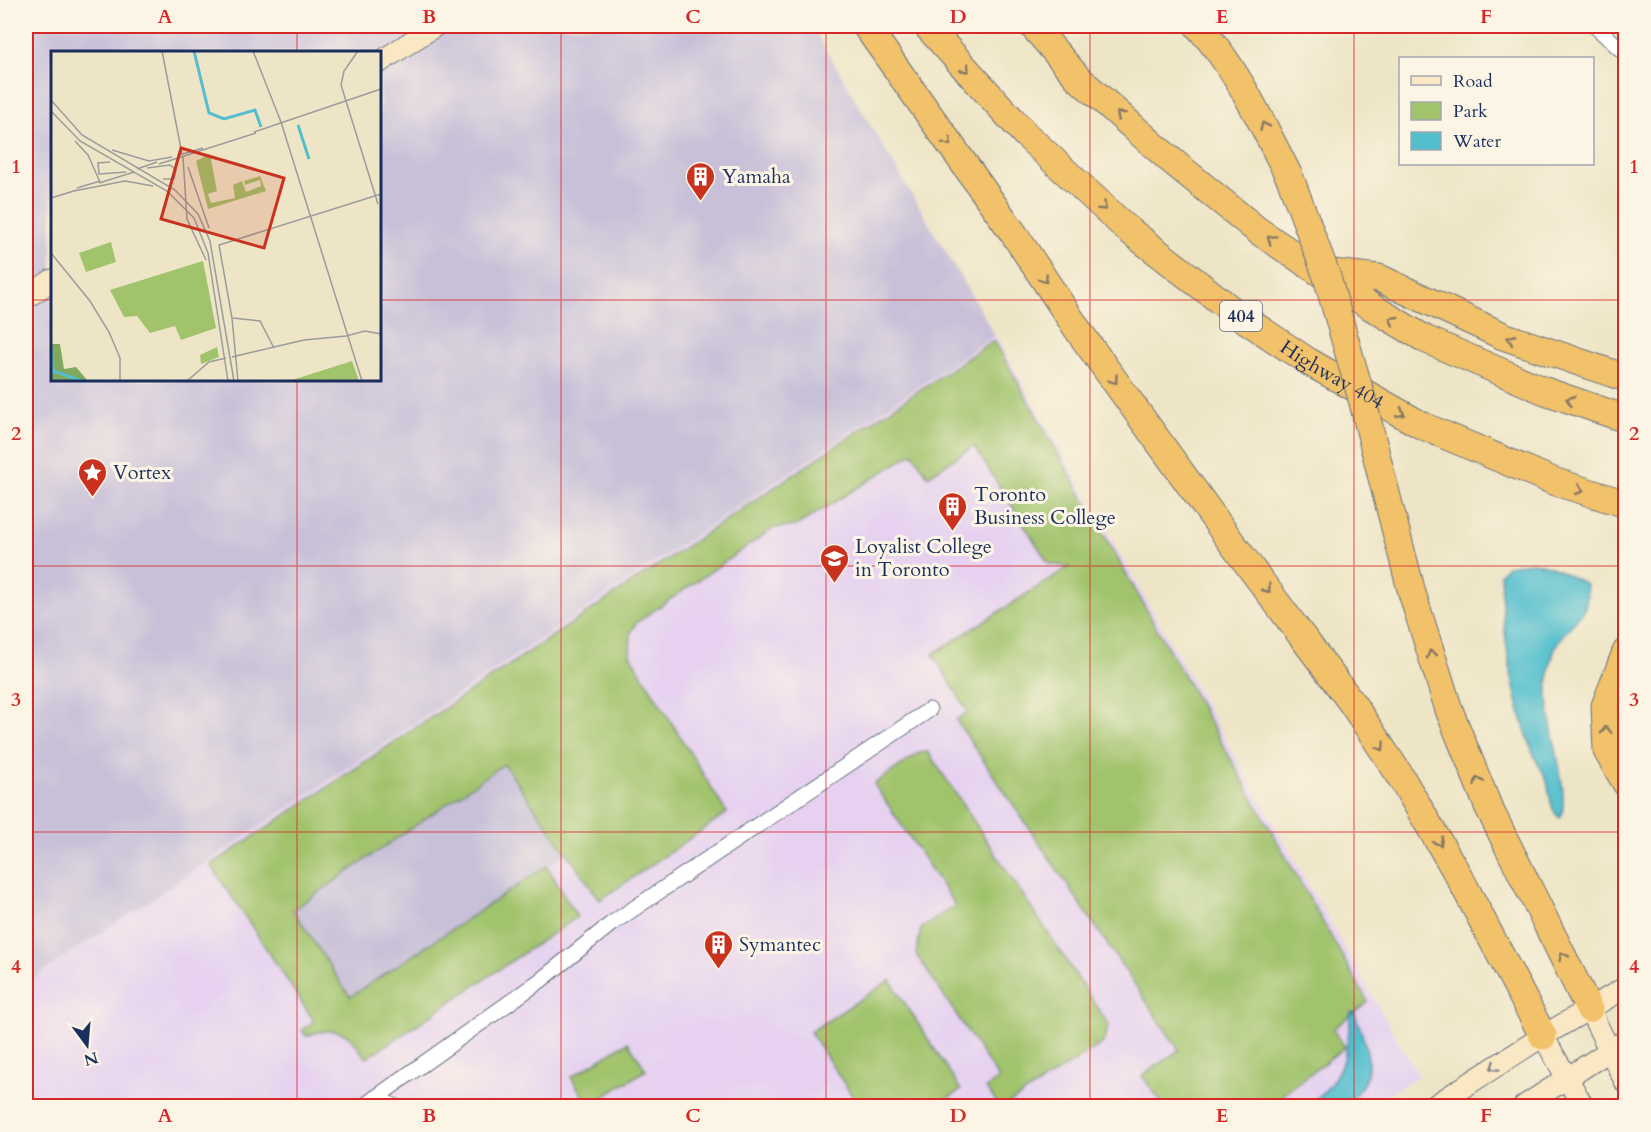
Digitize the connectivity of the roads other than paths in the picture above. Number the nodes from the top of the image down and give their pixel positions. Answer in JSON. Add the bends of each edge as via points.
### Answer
{"nodes":[{"id":1,"x":435,"y":26,"type":"edge"},
{"id":2,"x":866,"y":26,"type":"edge"},
{"id":3,"x":927,"y":26,"type":"edge"},
{"id":4,"x":1033,"y":26,"type":"edge"},
{"id":5,"x":1198,"y":26,"type":"edge"},
{"id":6,"x":1594,"y":26,"type":"edge"},
{"id":7,"x":1626,"y":54,"type":"edge"},
{"id":8,"x":381,"y":61,"type":"edge"},
{"id":9,"x":1319,"y":272,"type":"junction"},
{"id":10,"x":51,"y":281,"type":"edge"},
{"id":11,"x":26,"y":298,"type":"edge"},
{"id":12,"x":1626,"y":378,"type":"edge"},
{"id":13,"x":1626,"y":419,"type":"edge"},
{"id":14,"x":1626,"y":504,"type":"edge"},
{"id":15,"x":1626,"y":652,"type":"edge"},
{"id":16,"x":929,"y":711,"type":"dead end"},
{"id":17,"x":1626,"y":783,"type":"edge"},
{"id":18,"x":1626,"y":987,"type":"edge"},
{"id":19,"x":1589,"y":1009,"type":"junction"},
{"id":20,"x":1543,"y":1036,"type":"junction"},
{"id":21,"x":1618,"y":1045,"type":"edge"},
{"id":22,"x":1568,"y":1078,"type":"junction"},
{"id":23,"x":1626,"y":1083,"type":"edge"},
{"id":24,"x":372,"y":1104,"type":"edge"},
{"id":25,"x":394,"y":1107,"type":"edge"},
{"id":26,"x":1434,"y":1107,"type":"edge"},
{"id":27,"x":1524,"y":1107,"type":"edge"},
{"id":28,"x":1583,"y":1107,"type":"edge"}],
"edges":[{"from":1,"to":8,"type":"main road"},
{"from":2,"to":20,"type":"highway","one_way":true,"via":[[1080,333],[1352,703],[1461,880]]},
{"from":3,"to":14,"type":"highway","name":"Highway 404","number":"404","one_way":true,"via":[[1025,134],[1100,204],[1237,314],[1309,362],[1423,426],[1553,481]]},
{"from":9,"to":4,"type":"highway","one_way":true,"via":[[1257,230],[1167,157],[1078,78]]},
{"from":19,"to":5,"type":"highway","one_way":true,"bridge":true,"via":[[1488,806],[1449,710],[1412,593],[1326,274],[1290,178],[1257,112],[1214,44]]},
{"from":6,"to":7,"type":"street"},
{"from":12,"to":9,"type":"highway","one_way":true,"via":[[1503,336],[1379,278]]},
{"from":13,"to":9,"type":"highway","one_way":true,"via":[[1545,391],[1425,339]]},
{"from":10,"to":11,"type":"main road"},
{"from":17,"to":15,"type":"highway","one_way":true,"via":[[1607,751],[1605,706]]},
{"from":16,"to":24,"type":"street","via":[[611,924]]},
{"from":18,"to":19,"type":"main road"},
{"from":19,"to":20,"type":"main road"},
{"from":19,"to":21,"type":"main road"},
{"from":20,"to":22,"type":"main road"},
{"from":20,"to":26,"type":"main road","one_way":true},
{"from":21,"to":22,"type":"main road"},
{"from":21,"to":23,"type":"main road"},
{"from":22,"to":27,"type":"main road"},
{"from":22,"to":28,"type":"main road"},
{"from":24,"to":25,"type":"street"}]}
